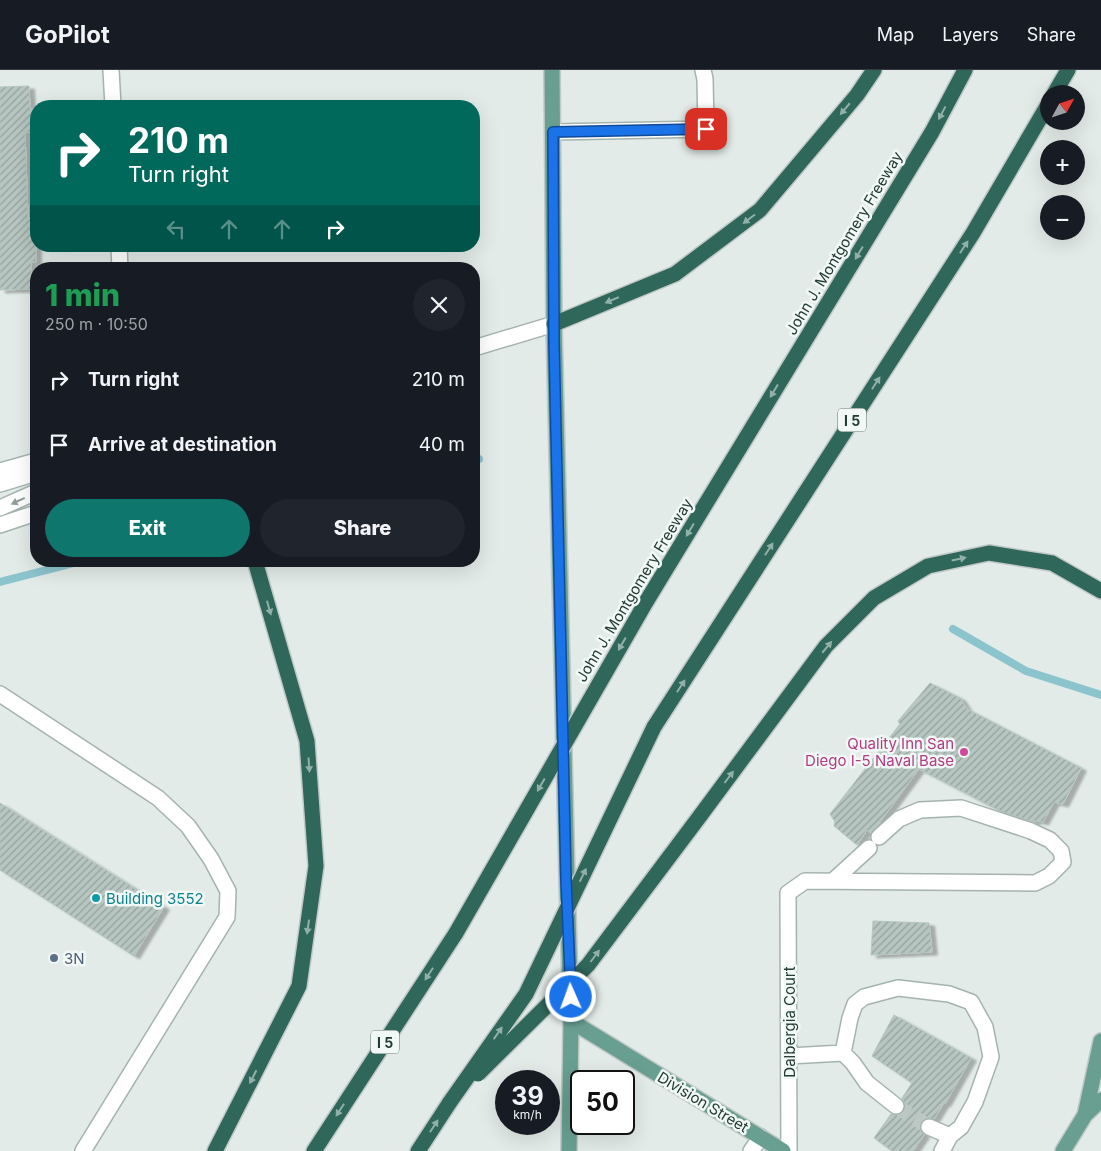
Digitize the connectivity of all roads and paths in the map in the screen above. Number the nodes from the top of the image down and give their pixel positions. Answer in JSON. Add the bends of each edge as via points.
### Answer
{"nodes":[{"id":1,"x":111,"y":70,"type":"edge"},
{"id":2,"x":552,"y":70,"type":"edge"},
{"id":3,"x":703,"y":70,"type":"edge"},
{"id":4,"x":874,"y":70,"type":"edge"},
{"id":5,"x":965,"y":70,"type":"edge"},
{"id":6,"x":1068,"y":70,"type":"edge"},
{"id":7,"x":1059,"y":85,"type":"edge"},
{"id":8,"x":112,"y":100,"type":"edge"},
{"id":9,"x":1040,"y":118,"type":"edge"},
{"id":10,"x":553,"y":132,"type":"junction"},
{"id":11,"x":554,"y":324,"type":"junction"},
{"id":12,"x":480,"y":346,"type":"edge"},
{"id":13,"x":30,"y":463,"type":"edge"},
{"id":14,"x":0,"y":471,"type":"edge"},
{"id":15,"x":30,"y":475,"type":"edge"},
{"id":16,"x":0,"y":484,"type":"edge"},
{"id":17,"x":30,"y":495,"type":"edge"},
{"id":18,"x":0,"y":508,"type":"edge"},
{"id":19,"x":30,"y":515,"type":"edge"},
{"id":20,"x":0,"y":525,"type":"edge"},
{"id":21,"x":257,"y":567,"type":"edge"},
{"id":22,"x":1101,"y":591,"type":"edge"},
{"id":23,"x":0,"y":694,"type":"edge"},
{"id":24,"x":833,"y":881,"type":"junction"},
{"id":25,"x":571,"y":1022,"type":"junction"},
{"id":26,"x":1101,"y":1041,"type":"edge"},
{"id":27,"x":843,"y":1052,"type":"junction"},
{"id":28,"x":789,"y":1056,"type":"junction"},
{"id":29,"x":1101,"y":1100,"type":"edge"},
{"id":30,"x":450,"y":1102,"type":"junction"},
{"id":31,"x":896,"y":1106,"type":"tunnel mouth"},
{"id":32,"x":1085,"y":1115,"type":"junction"},
{"id":33,"x":929,"y":1127,"type":"tunnel mouth"},
{"id":34,"x":950,"y":1136,"type":"junction"},
{"id":35,"x":761,"y":1137,"type":"junction"},
{"id":36,"x":83,"y":1151,"type":"edge"},
{"id":37,"x":215,"y":1151,"type":"edge"},
{"id":38,"x":314,"y":1151,"type":"edge"},
{"id":39,"x":418,"y":1151,"type":"edge"},
{"id":40,"x":569,"y":1151,"type":"edge"},
{"id":41,"x":751,"y":1151,"type":"edge"},
{"id":42,"x":783,"y":1151,"type":"edge"},
{"id":43,"x":790,"y":1151,"type":"edge"},
{"id":44,"x":942,"y":1151,"type":"edge"},
{"id":45,"x":1063,"y":1151,"type":"edge"}],
"edges":[{"from":1,"to":8,"type":"street"},
{"from":2,"to":10,"type":"main road"},
{"from":3,"to":10,"type":"street","via":[[706,129]]},
{"from":4,"to":11,"type":"highway","one_way":true,"via":[[857,95],[760,210],[675,274]]},
{"from":5,"to":38,"type":"highway","name":"John J. Montgomery Freeway","number":"I 5","one_way":true,"bridge":true,"via":[[932,132],[646,602],[456,933]]},
{"from":6,"to":7,"type":"highway"},
{"from":30,"to":9,"type":"highway","number":"I 5","one_way":true,"bridge":true,"via":[[526,994],[654,726],[973,233]]},
{"from":10,"to":11,"type":"main road"},
{"from":11,"to":12,"type":"street"},
{"from":11,"to":25,"type":"main road"},
{"from":13,"to":14,"type":"street"},
{"from":15,"to":16,"type":"street"},
{"from":17,"to":18,"type":"street","one_way":true},
{"from":19,"to":20,"type":"street"},
{"from":21,"to":37,"type":"highway","one_way":true,"via":[[307,741],[316,866],[299,986]]},
{"from":30,"to":22,"type":"highway","one_way":true,"bridge":true,"via":[[588,966],[826,646],[874,598],[928,566],[988,553],[1052,563]]},
{"from":23,"to":36,"type":"street","via":[[158,798],[188,826],[228,891],[227,917]]},
{"from":24,"to":24,"type":"street","via":[[1035,882],[1049,876],[1063,862],[1061,851],[1050,840],[1030,831],[961,808],[920,810],[899,819]]},
{"from":24,"to":28,"type":"street","name":"Dalbergia Court","via":[[805,880],[788,893]]},
{"from":25,"to":35,"type":"main road","name":"Division Street"},
{"from":25,"to":40,"type":"main road"},
{"from":26,"to":32,"type":"main road"},
{"from":27,"to":28,"type":"street"},
{"from":27,"to":31,"type":"street","via":[[867,1083]]},
{"from":27,"to":34,"type":"street","via":[[855,1004],[864,997],[898,988],[949,994],[971,1002],[985,1027],[991,1058],[975,1102],[961,1127]]},
{"from":28,"to":43,"type":"street","name":"Dalbergia Court"},
{"from":29,"to":32,"type":"main road"},
{"from":39,"to":30,"type":"highway","number":"I 5","one_way":true},
{"from":32,"to":45,"type":"main road"},
{"from":33,"to":34,"type":"street"},
{"from":34,"to":44,"type":"street"},
{"from":35,"to":41,"type":"street"},
{"from":35,"to":42,"type":"main road","name":"Division Street"}]}
